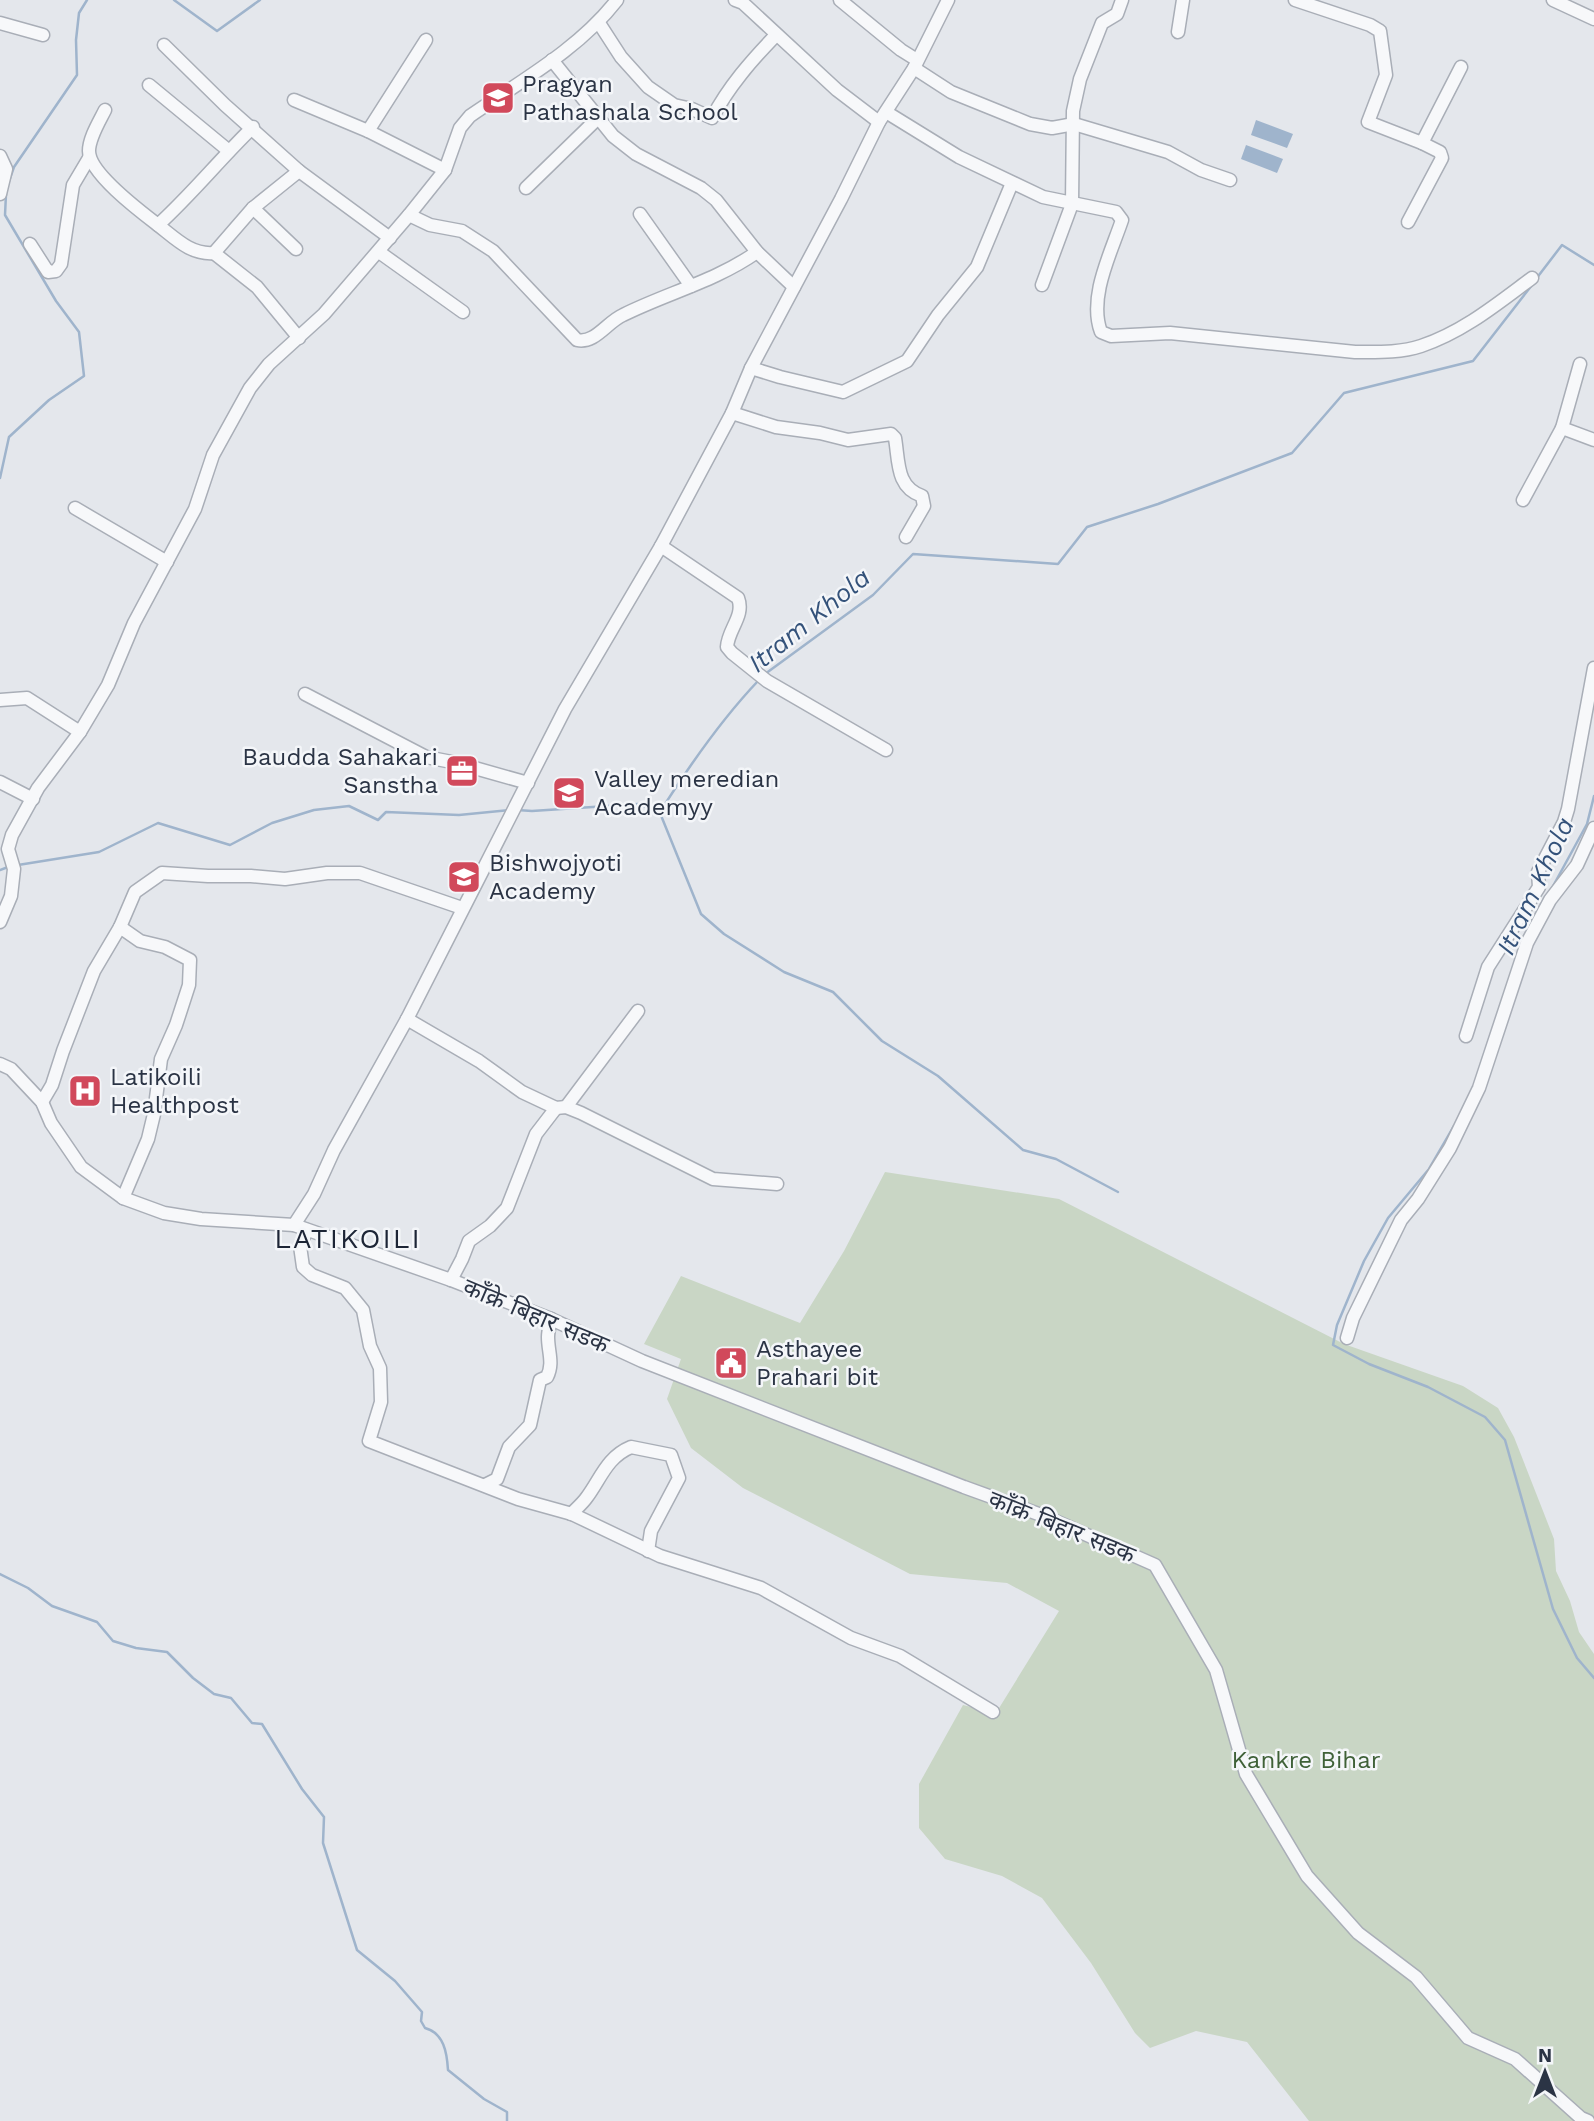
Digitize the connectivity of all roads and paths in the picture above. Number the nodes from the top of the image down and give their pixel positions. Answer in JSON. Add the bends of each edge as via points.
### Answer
{"nodes":[{"id":1,"x":617,"y":0,"type":"edge"},
{"id":2,"x":735,"y":0,"type":"edge"},
{"id":3,"x":840,"y":0,"type":"edge"},
{"id":4,"x":948,"y":0,"type":"edge"},
{"id":5,"x":1122,"y":0,"type":"edge"},
{"id":6,"x":1183,"y":0,"type":"edge"},
{"id":7,"x":1295,"y":0,"type":"edge"},
{"id":8,"x":1553,"y":0,"type":"edge"},
{"id":9,"x":1594,"y":19,"type":"edge"},
{"id":10,"x":0,"y":23,"type":"edge"},
{"id":11,"x":599,"y":23,"type":"junction"},
{"id":12,"x":1178,"y":32,"type":"dead end"},
{"id":13,"x":43,"y":35,"type":"dead end"},
{"id":14,"x":776,"y":35,"type":"junction"},
{"id":15,"x":426,"y":40,"type":"dead end"},
{"id":16,"x":164,"y":45,"type":"dead end"},
{"id":17,"x":552,"y":60,"type":"junction"},
{"id":18,"x":916,"y":64,"type":"junction"},
{"id":19,"x":1461,"y":67,"type":"dead end"},
{"id":20,"x":149,"y":85,"type":"dead end"},
{"id":21,"x":294,"y":100,"type":"dead end"},
{"id":22,"x":105,"y":110,"type":"dead end"},
{"id":23,"x":883,"y":117,"type":"junction"},
{"id":24,"x":598,"y":118,"type":"junction"},
{"id":25,"x":1074,"y":124,"type":"junction"},
{"id":26,"x":253,"y":127,"type":"junction"},
{"id":27,"x":368,"y":131,"type":"junction"},
{"id":28,"x":1422,"y":143,"type":"junction"},
{"id":29,"x":229,"y":151,"type":"junction"},
{"id":30,"x":0,"y":156,"type":"edge"},
{"id":31,"x":89,"y":158,"type":"junction"},
{"id":32,"x":445,"y":170,"type":"junction"},
{"id":33,"x":299,"y":171,"type":"junction"},
{"id":34,"x":1230,"y":180,"type":"dead end"},
{"id":35,"x":1012,"y":183,"type":"junction"},
{"id":36,"x":526,"y":188,"type":"dead end"},
{"id":37,"x":0,"y":194,"type":"edge"},
{"id":38,"x":1072,"y":204,"type":"junction"},
{"id":39,"x":253,"y":208,"type":"junction"},
{"id":40,"x":640,"y":214,"type":"dead end"},
{"id":41,"x":409,"y":215,"type":"junction"},
{"id":42,"x":1408,"y":222,"type":"dead end"},
{"id":43,"x":158,"y":225,"type":"junction"},
{"id":44,"x":390,"y":238,"type":"junction"},
{"id":45,"x":30,"y":244,"type":"dead end"},
{"id":46,"x":296,"y":249,"type":"dead end"},
{"id":47,"x":379,"y":252,"type":"junction"},
{"id":48,"x":214,"y":253,"type":"junction"},
{"id":49,"x":757,"y":253,"type":"junction"},
{"id":50,"x":1532,"y":278,"type":"dead end"},
{"id":51,"x":1042,"y":285,"type":"dead end"},
{"id":52,"x":691,"y":286,"type":"junction"},
{"id":53,"x":794,"y":287,"type":"junction"},
{"id":54,"x":463,"y":312,"type":"dead end"},
{"id":55,"x":299,"y":338,"type":"junction"},
{"id":56,"x":1580,"y":364,"type":"dead end"},
{"id":57,"x":751,"y":368,"type":"junction"},
{"id":58,"x":732,"y":413,"type":"junction"},
{"id":59,"x":1562,"y":428,"type":"junction"},
{"id":60,"x":1594,"y":440,"type":"edge"},
{"id":61,"x":1523,"y":500,"type":"dead end"},
{"id":62,"x":75,"y":508,"type":"dead end"},
{"id":63,"x":906,"y":537,"type":"dead end"},
{"id":64,"x":661,"y":546,"type":"junction"},
{"id":65,"x":167,"y":562,"type":"junction"},
{"id":66,"x":1594,"y":668,"type":"edge"},
{"id":67,"x":305,"y":694,"type":"dead end"},
{"id":68,"x":0,"y":700,"type":"edge"},
{"id":69,"x":80,"y":732,"type":"junction"},
{"id":70,"x":886,"y":750,"type":"dead end"},
{"id":71,"x":0,"y":782,"type":"edge"},
{"id":72,"x":528,"y":783,"type":"junction"},
{"id":73,"x":33,"y":799,"type":"junction"},
{"id":74,"x":1594,"y":828,"type":"edge"},
{"id":75,"x":9,"y":860,"type":"edge"},
{"id":76,"x":462,"y":908,"type":"junction"},
{"id":77,"x":0,"y":922,"type":"edge"},
{"id":78,"x":120,"y":927,"type":"junction"},
{"id":79,"x":638,"y":1011,"type":"dead end"},
{"id":80,"x":407,"y":1019,"type":"junction"},
{"id":81,"x":1466,"y":1036,"type":"dead end"},
{"id":82,"x":0,"y":1064,"type":"edge"},
{"id":83,"x":42,"y":1102,"type":"junction"},
{"id":84,"x":561,"y":1107,"type":"junction"},
{"id":85,"x":776,"y":1184,"type":"dead end"},
{"id":86,"x":123,"y":1198,"type":"junction"},
{"id":87,"x":294,"y":1224,"type":"junction"},
{"id":88,"x":307,"y":1230,"type":"junction"},
{"id":89,"x":451,"y":1280,"type":"junction"},
{"id":90,"x":551,"y":1319,"type":"junction"},
{"id":91,"x":1347,"y":1338,"type":"dead end"},
{"id":92,"x":485,"y":1485,"type":"junction"},
{"id":93,"x":571,"y":1514,"type":"junction"},
{"id":94,"x":648,"y":1550,"type":"junction"},
{"id":95,"x":993,"y":1712,"type":"dead end"},
{"id":96,"x":1588,"y":2121,"type":"edge"}],
"edges":[{"from":1,"to":11,"type":"street"},
{"from":2,"to":14,"type":"street"},
{"from":3,"to":18,"type":"street"},
{"from":4,"to":18,"type":"street"},
{"from":5,"to":25,"type":"street","via":[[1117,14],[1102,23],[1080,79]]},
{"from":6,"to":12,"type":"street"},
{"from":7,"to":28,"type":"street","via":[[1380,31],[1385,75],[1368,122]]},
{"from":8,"to":9,"type":"street"},
{"from":10,"to":13,"type":"street"},
{"from":11,"to":14,"type":"street","via":[[648,87],[674,105],[712,118],[731,85]]},
{"from":11,"to":17,"type":"street"},
{"from":14,"to":23,"type":"street","via":[[837,90]]},
{"from":15,"to":27,"type":"street"},
{"from":16,"to":26,"type":"street"},
{"from":17,"to":24,"type":"street"},
{"from":17,"to":32,"type":"street","via":[[470,116],[460,128]]},
{"from":18,"to":23,"type":"street"},
{"from":18,"to":25,"type":"street","via":[[951,92],[1030,124],[1052,128]]},
{"from":19,"to":28,"type":"street"},
{"from":20,"to":29,"type":"street"},
{"from":21,"to":27,"type":"street"},
{"from":22,"to":31,"type":"street"},
{"from":23,"to":35,"type":"street"},
{"from":23,"to":53,"type":"street"},
{"from":24,"to":36,"type":"street"},
{"from":24,"to":49,"type":"street","via":[[636,154],[709,194]]},
{"from":25,"to":34,"type":"street","via":[[1167,152]]},
{"from":25,"to":38,"type":"street"},
{"from":26,"to":29,"type":"street"},
{"from":26,"to":33,"type":"street"},
{"from":27,"to":32,"type":"street"},
{"from":28,"to":42,"type":"street","via":[[1440,152],[1442,158]]},
{"from":29,"to":43,"type":"street"},
{"from":30,"to":37,"type":"street","via":[[6,169]]},
{"from":31,"to":43,"type":"street"},
{"from":31,"to":45,"type":"street","via":[[71,193],[61,264],[56,271],[48,272]]},
{"from":32,"to":41,"type":"street"},
{"from":33,"to":39,"type":"street"},
{"from":33,"to":44,"type":"street"},
{"from":35,"to":38,"type":"street"},
{"from":35,"to":57,"type":"street","via":[[977,267],[907,360],[843,392]]},
{"from":38,"to":50,"type":"street","via":[[1116,212],[1122,219],[1098,295],[1097,322],[1101,332],[1111,336],[1170,332],[1385,353],[1420,346],[1475,320]]},
{"from":38,"to":51,"type":"street"},
{"from":39,"to":46,"type":"street"},
{"from":39,"to":48,"type":"street"},
{"from":40,"to":52,"type":"street"},
{"from":41,"to":44,"type":"street"},
{"from":41,"to":52,"type":"street","via":[[462,232],[493,251],[577,340],[593,338],[614,319]]},
{"from":43,"to":48,"type":"street","via":[[200,254]]},
{"from":44,"to":47,"type":"street"},
{"from":47,"to":54,"type":"street"},
{"from":47,"to":55,"type":"street"},
{"from":48,"to":55,"type":"street","via":[[257,288]]},
{"from":49,"to":52,"type":"street"},
{"from":49,"to":53,"type":"street"},
{"from":53,"to":57,"type":"street"},
{"from":55,"to":65,"type":"street","via":[[250,388],[213,455],[195,509]]},
{"from":56,"to":59,"type":"street"},
{"from":57,"to":58,"type":"street"},
{"from":58,"to":63,"type":"street","via":[[776,427],[848,440],[891,434],[902,480],[910,492],[922,496],[924,506]]},
{"from":58,"to":64,"type":"street"},
{"from":59,"to":60,"type":"street"},
{"from":59,"to":61,"type":"street"},
{"from":62,"to":65,"type":"street"},
{"from":64,"to":70,"type":"street","via":[[738,598],[740,612],[727,646],[762,678]]},
{"from":64,"to":72,"type":"street","via":[[565,709]]},
{"from":65,"to":69,"type":"street","via":[[108,685]]},
{"from":66,"to":81,"type":"street","via":[[1564,822],[1538,872],[1539,887],[1488,967]]},
{"from":67,"to":72,"type":"street","via":[[426,757]]},
{"from":68,"to":69,"type":"street","via":[[27,698]]},
{"from":69,"to":73,"type":"street"},
{"from":71,"to":73,"type":"street"},
{"from":72,"to":76,"type":"street"},
{"from":73,"to":75,"type":"street","via":[[9,843]]},
{"from":74,"to":91,"type":"street","via":[[1577,865],[1550,900],[1527,943],[1474,1100],[1450,1148],[1401,1220]]},
{"from":75,"to":77,"type":"street","via":[[11,896]]},
{"from":76,"to":78,"type":"street","via":[[360,873],[285,879],[162,873],[135,892]]},
{"from":76,"to":80,"type":"street"},
{"from":78,"to":83,"type":"street","via":[[94,971]]},
{"from":78,"to":86,"type":"street","via":[[140,941],[190,960],[189,985],[161,1059],[148,1139]]},
{"from":79,"to":84,"type":"street"},
{"from":80,"to":84,"type":"street","via":[[522,1092]]},
{"from":80,"to":87,"type":"street"},
{"from":82,"to":83,"type":"street","via":[[11,1069]]},
{"from":83,"to":86,"type":"street","via":[[81,1167]]},
{"from":84,"to":85,"type":"street","via":[[713,1179]]},
{"from":84,"to":89,"type":"street","via":[[536,1134],[507,1208],[469,1241]]},
{"from":86,"to":87,"type":"street","via":[[164,1213],[201,1219]]},
{"from":87,"to":88,"type":"street","name":"काँक्रे बिहार सडक"},
{"from":88,"to":89,"type":"street","name":"काँक्रे बिहार सडक"},
{"from":88,"to":92,"type":"street","via":[[300,1247],[303,1267],[345,1288],[363,1310],[370,1346],[380,1367],[381,1402],[369,1441]]},
{"from":89,"to":90,"type":"street","name":"काँक्रे बिहार सडक"},
{"from":90,"to":92,"type":"street","via":[[550,1371],[540,1380],[530,1425],[509,1447],[497,1479]]},
{"from":90,"to":96,"type":"street","name":"काँक्रे बिहार सडक","via":[[642,1361],[1044,1516],[1155,1566],[1216,1670],[1246,1774],[1307,1876],[1358,1933],[1416,1977],[1468,2038],[1515,2059]]},
{"from":92,"to":93,"type":"street"},
{"from":93,"to":94,"type":"street"},
{"from":93,"to":94,"type":"street","via":[[601,1471],[626,1449],[671,1455],[678,1478],[651,1531]]},
{"from":94,"to":95,"type":"street","via":[[761,1588],[851,1637],[900,1656]]}]}
